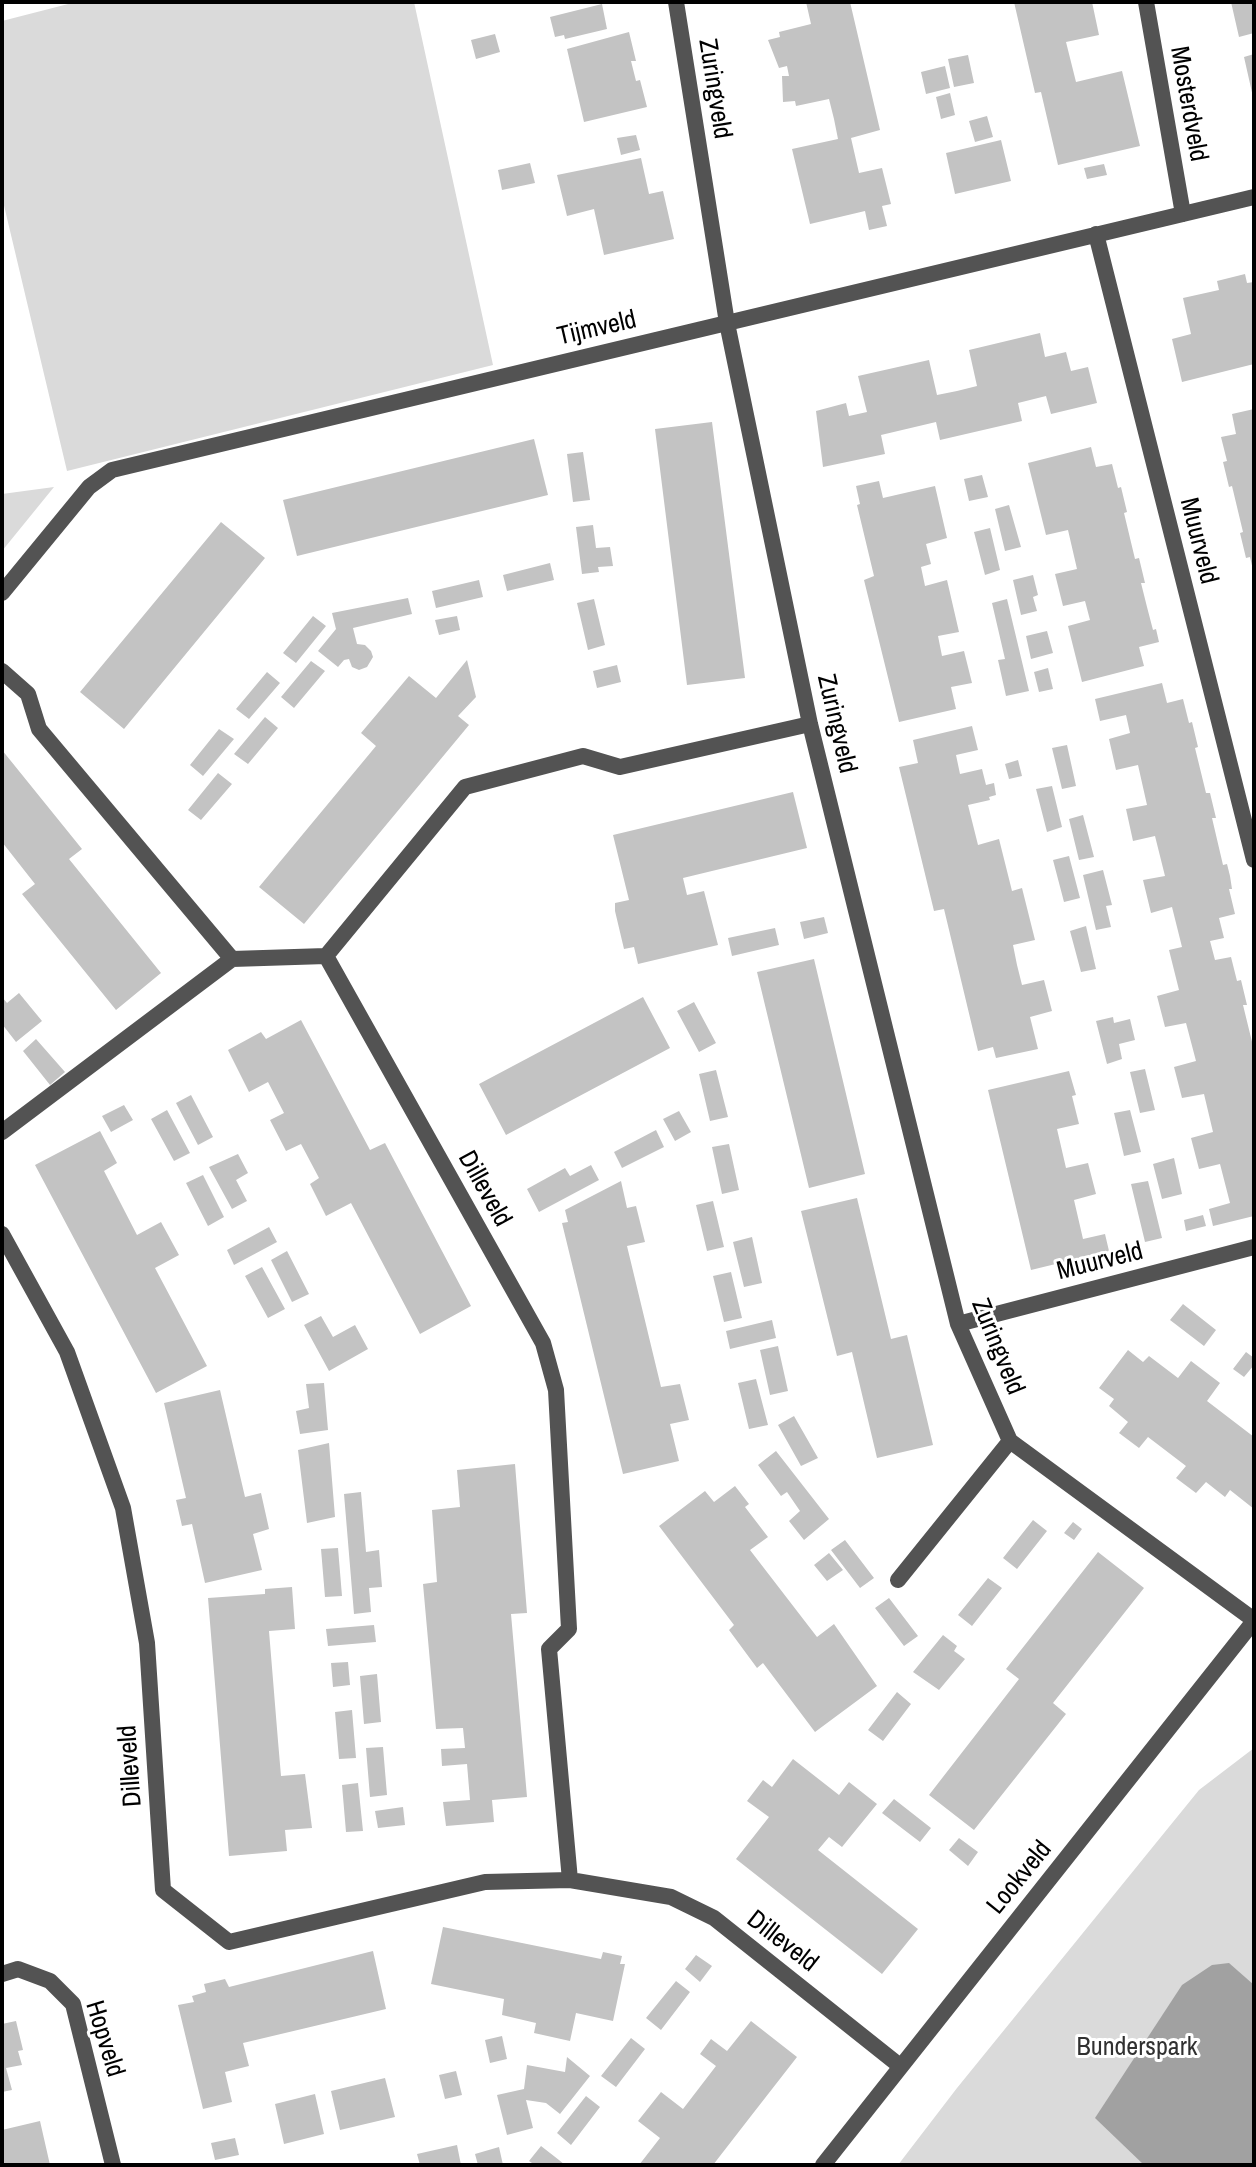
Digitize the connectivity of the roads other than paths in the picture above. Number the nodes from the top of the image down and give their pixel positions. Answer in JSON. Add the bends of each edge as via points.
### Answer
{"nodes":[{"id":1,"x":676,"y":2,"type":"edge"},
{"id":2,"x":1146,"y":2,"type":"edge"},
{"id":3,"x":1254,"y":197,"type":"edge"},
{"id":4,"x":1183,"y":214,"type":"junction"},
{"id":5,"x":1096,"y":234,"type":"junction"},
{"id":6,"x":727,"y":323,"type":"junction"},
{"id":7,"x":2,"y":593,"type":"edge"},
{"id":8,"x":2,"y":671,"type":"edge"},
{"id":9,"x":810,"y":724,"type":"junction"},
{"id":10,"x":1254,"y":860,"type":"edge"},
{"id":11,"x":326,"y":956,"type":"junction"},
{"id":12,"x":232,"y":959,"type":"junction"},
{"id":13,"x":2,"y":1132,"type":"edge"},
{"id":14,"x":2,"y":1234,"type":"edge"},
{"id":15,"x":1254,"y":1247,"type":"edge"},
{"id":16,"x":958,"y":1324,"type":"junction"},
{"id":17,"x":1010,"y":1441,"type":"junction"},
{"id":18,"x":898,"y":1580,"type":"dead end"},
{"id":19,"x":1254,"y":1620,"type":"edge"},
{"id":20,"x":570,"y":1880,"type":"junction"},
{"id":21,"x":2,"y":1974,"type":"edge"},
{"id":22,"x":900,"y":2066,"type":"junction"},
{"id":23,"x":113,"y":2165,"type":"edge"},
{"id":24,"x":823,"y":2165,"type":"edge"}],
"edges":[{"from":1,"to":6,"type":"street","name":"Zuringveld"},
{"from":2,"to":4,"type":"street","name":"Mosterdveld"},
{"from":3,"to":4,"type":"street","name":"Tijmveld"},
{"from":4,"to":5,"type":"street","name":"Tijmveld"},
{"from":5,"to":6,"type":"street","name":"Tijmveld"},
{"from":5,"to":10,"type":"street","name":"Muurveld"},
{"from":6,"to":7,"type":"street","name":"Tijmveld","via":[[112,470],[89,487]]},
{"from":6,"to":9,"type":"street","name":"Zuringveld"},
{"from":8,"to":12,"type":"street","via":[[28,694],[39,729]]},
{"from":9,"to":11,"type":"street","via":[[620,767],[583,756],[465,787]]},
{"from":9,"to":16,"type":"street","name":"Zuringveld"},
{"from":11,"to":12,"type":"street"},
{"from":11,"to":20,"type":"street","name":"Dilleveld","via":[[543,1343],[550,1366],[556,1390],[569,1629],[549,1649]]},
{"from":12,"to":13,"type":"street"},
{"from":14,"to":20,"type":"street","name":"Dilleveld","via":[[67,1352],[123,1508],[147,1643],[163,1890],[229,1942],[485,1882]]},
{"from":15,"to":16,"type":"street","name":"Muurveld"},
{"from":16,"to":17,"type":"street","name":"Zuringveld"},
{"from":17,"to":18,"type":"street"},
{"from":17,"to":19,"type":"street","name":"Zuringveld"},
{"from":19,"to":22,"type":"street","name":"Lookveld"},
{"from":20,"to":22,"type":"street","name":"Dilleveld","via":[[671,1897],[714,1918]]},
{"from":21,"to":23,"type":"street","name":"Hopveld","via":[[18,1969],[50,1981],[73,2004]]},
{"from":22,"to":24,"type":"street","name":"Lookveld"}]}
